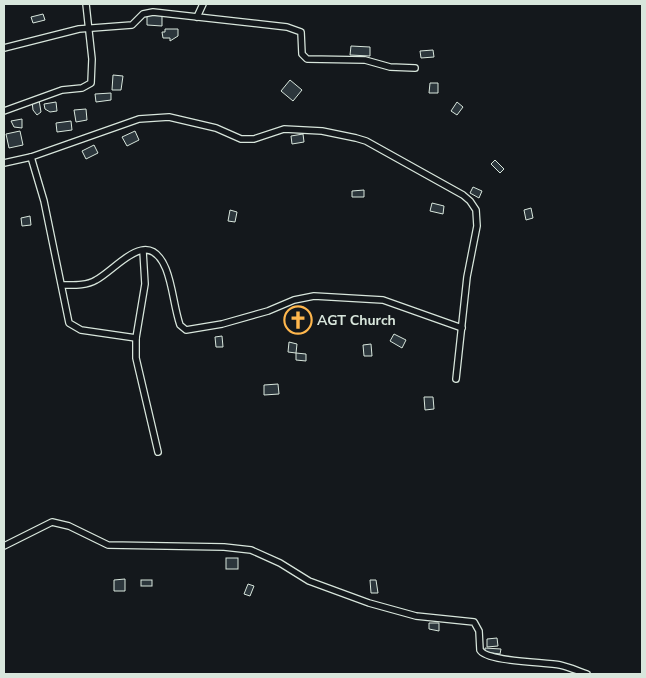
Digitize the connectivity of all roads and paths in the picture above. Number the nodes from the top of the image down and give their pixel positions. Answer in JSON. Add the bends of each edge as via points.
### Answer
{"nodes":[{"id":1,"x":86,"y":4,"type":"edge"},
{"id":2,"x":203,"y":4,"type":"edge"},
{"id":3,"x":198,"y":17,"type":"junction"},
{"id":4,"x":89,"y":28,"type":"junction"},
{"id":5,"x":4,"y":48,"type":"edge"},
{"id":6,"x":415,"y":68,"type":"dead end"},
{"id":7,"x":4,"y":111,"type":"edge"},
{"id":8,"x":31,"y":157,"type":"junction"},
{"id":9,"x":4,"y":163,"type":"edge"},
{"id":10,"x":143,"y":251,"type":"junction"},
{"id":11,"x":62,"y":285,"type":"junction"},
{"id":12,"x":462,"y":328,"type":"junction"},
{"id":13,"x":136,"y":338,"type":"junction"},
{"id":14,"x":456,"y":379,"type":"dead end"},
{"id":15,"x":158,"y":452,"type":"dead end"},
{"id":16,"x":4,"y":546,"type":"edge"},
{"id":17,"x":586,"y":674,"type":"edge"}],
"edges":[{"from":1,"to":4,"type":"street"},
{"from":2,"to":3,"type":"street"},
{"from":3,"to":4,"type":"street","via":[[150,12],[132,25]]},
{"from":3,"to":6,"type":"street","via":[[270,24],[299,31],[302,54],[307,59],[366,60],[390,67]]},
{"from":4,"to":5,"type":"street"},
{"from":4,"to":7,"type":"street","via":[[92,83]]},
{"from":8,"to":9,"type":"street"},
{"from":8,"to":11,"type":"street"},
{"from":8,"to":12,"type":"street","via":[[139,119],[169,117],[216,128],[240,139],[254,139],[284,128],[341,134],[366,141],[462,195],[476,210],[478,226]]},
{"from":10,"to":11,"type":"street","via":[[125,256],[96,280]]},
{"from":10,"to":12,"type":"street","via":[[156,254],[165,267],[180,325],[186,330],[222,324],[314,296],[383,300]]},
{"from":10,"to":13,"type":"street","via":[[146,284]]},
{"from":11,"to":13,"type":"street","via":[[68,318],[73,327]]},
{"from":12,"to":14,"type":"street"},
{"from":13,"to":15,"type":"street","via":[[138,368]]},
{"from":16,"to":17,"type":"street","via":[[52,522],[69,526],[108,545],[251,550],[309,581],[352,598],[416,616],[474,622],[480,650],[486,655],[560,665]]}]}
